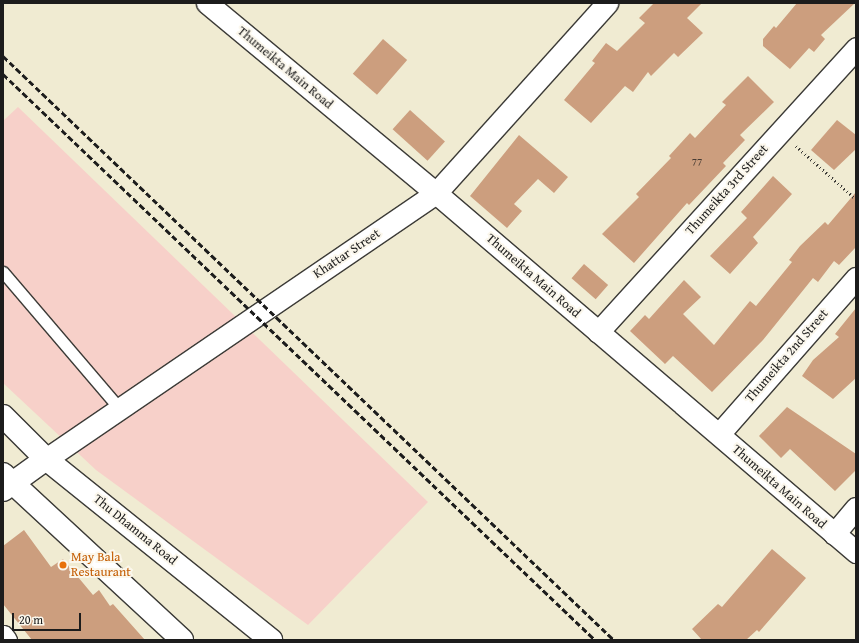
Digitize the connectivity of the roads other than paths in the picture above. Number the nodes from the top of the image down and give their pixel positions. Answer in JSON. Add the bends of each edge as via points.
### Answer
{"nodes":[{"id":1,"x":207,"y":3,"type":"edge"},
{"id":2,"x":607,"y":3,"type":"edge"},
{"id":3,"x":856,"y":48,"type":"edge"},
{"id":4,"x":436,"y":193,"type":"junction"},
{"id":5,"x":3,"y":272,"type":"edge"},
{"id":6,"x":856,"y":278,"type":"edge"},
{"id":7,"x":598,"y":332,"type":"junction"},
{"id":8,"x":120,"y":409,"type":"junction"},
{"id":9,"x":3,"y":416,"type":"edge"},
{"id":10,"x":719,"y":434,"type":"junction"},
{"id":11,"x":46,"y":459,"type":"junction"},
{"id":12,"x":6,"y":483,"type":"edge"},
{"id":13,"x":856,"y":508,"type":"edge"},
{"id":14,"x":834,"y":534,"type":"junction"},
{"id":15,"x":856,"y":552,"type":"edge"},
{"id":16,"x":3,"y":636,"type":"edge"},
{"id":17,"x":6,"y":640,"type":"edge"},
{"id":18,"x":182,"y":640,"type":"edge"},
{"id":19,"x":271,"y":640,"type":"edge"}],
"edges":[{"from":1,"to":4,"type":"street","name":"Thumeikta Main Road"},
{"from":2,"to":4,"type":"street","name":"Khattar Street"},
{"from":3,"to":7,"type":"street","name":"Thumeikta 3rd Street"},
{"from":4,"to":7,"type":"street","name":"Thumeikta Main Road"},
{"from":4,"to":8,"type":"street","name":"Khattar Street"},
{"from":5,"to":8,"type":"lane"},
{"from":6,"to":10,"type":"street","name":"Thumeikta 2nd Street"},
{"from":7,"to":10,"type":"street","name":"Thumeikta Main Road"},
{"from":8,"to":11,"type":"street","name":"Khattar Street"},
{"from":9,"to":11,"type":"main road","name":"Thu Dhamma Road"},
{"from":10,"to":14,"type":"street","name":"Thumeikta Main Road"},
{"from":11,"to":12,"type":"main road"},
{"from":11,"to":19,"type":"main road","name":"Thu Dhamma Road"},
{"from":12,"to":18,"type":"main road"},
{"from":13,"to":14,"type":"street"},
{"from":14,"to":15,"type":"street","name":"Thumeikta Main Road"},
{"from":16,"to":17,"type":"street"}]}
